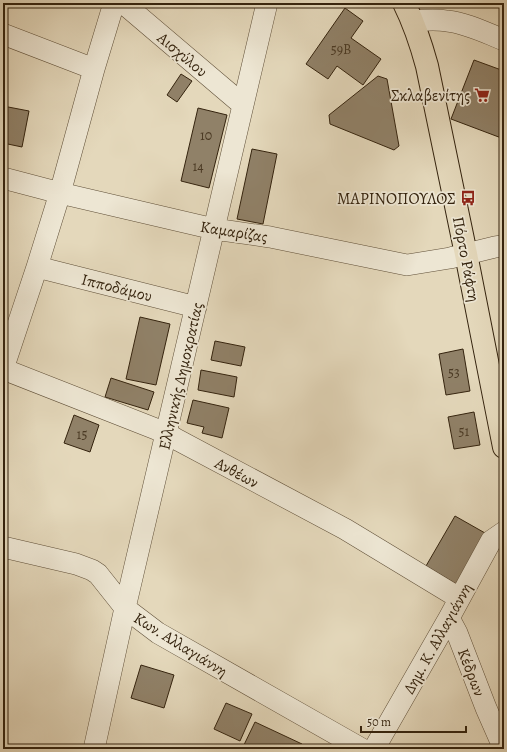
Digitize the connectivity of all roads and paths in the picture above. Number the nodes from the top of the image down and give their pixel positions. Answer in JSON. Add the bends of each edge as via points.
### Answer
{"nodes":[{"id":1,"x":114,"y":3,"type":"edge"},
{"id":2,"x":123,"y":3,"type":"edge"},
{"id":3,"x":267,"y":3,"type":"edge"},
{"id":4,"x":408,"y":12,"type":"edge"},
{"id":5,"x":3,"y":34,"type":"edge"},
{"id":6,"x":504,"y":40,"type":"edge"},
{"id":7,"x":94,"y":68,"type":"junction"},
{"id":8,"x":243,"y":105,"type":"junction"},
{"id":9,"x":3,"y":178,"type":"edge"},
{"id":10,"x":60,"y":194,"type":"junction"},
{"id":11,"x":214,"y":229,"type":"junction"},
{"id":12,"x":504,"y":247,"type":"edge"},
{"id":13,"x":466,"y":254,"type":"junction"},
{"id":14,"x":37,"y":267,"type":"junction"},
{"id":15,"x":196,"y":307,"type":"junction"},
{"id":16,"x":3,"y":369,"type":"edge"},
{"id":17,"x":166,"y":433,"type":"junction"},
{"id":18,"x":504,"y":447,"type":"edge"},
{"id":19,"x":504,"y":532,"type":"edge"},
{"id":20,"x":3,"y":547,"type":"edge"},
{"id":21,"x":459,"y":598,"type":"junction"},
{"id":22,"x":125,"y":608,"type":"junction"},
{"id":23,"x":449,"y":618,"type":"junction"},
{"id":24,"x":94,"y":749,"type":"edge"},
{"id":25,"x":362,"y":749,"type":"edge"},
{"id":26,"x":374,"y":749,"type":"edge"},
{"id":27,"x":504,"y":749,"type":"edge"}],
"edges":[{"from":1,"to":7,"type":"street"},
{"from":2,"to":8,"type":"street","name":"Αισχύλου"},
{"from":3,"to":8,"type":"street","name":"Ελληνικής Δημοκρατίας"},
{"from":4,"to":6,"type":"street","via":[[433,20],[458,22]]},
{"from":4,"to":13,"type":"main road","name":"Πόρτο Ράφτη","via":[[427,66]]},
{"from":5,"to":7,"type":"street"},
{"from":7,"to":10,"type":"street"},
{"from":8,"to":11,"type":"street","name":"Ελληνικής Δημοκρατίας"},
{"from":9,"to":10,"type":"street","name":"Καμαρίζας"},
{"from":10,"to":11,"type":"street","name":"Καμαρίζας"},
{"from":10,"to":14,"type":"street"},
{"from":11,"to":13,"type":"street","name":"Καμαρίζας","via":[[270,237],[407,265]]},
{"from":11,"to":15,"type":"street","name":"Ελληνικής Δημοκρατίας"},
{"from":12,"to":13,"type":"street","name":"Καμαρίζας"},
{"from":13,"to":18,"type":"main road","name":"Πόρτο Ράφτη"},
{"from":14,"to":15,"type":"street","name":"Ιπποδάμου"},
{"from":14,"to":16,"type":"street"},
{"from":15,"to":17,"type":"street","name":"Ελληνικής Δημοκρατίας"},
{"from":16,"to":17,"type":"street","name":"Ανθέων"},
{"from":17,"to":21,"type":"street","name":"Ανθέων","via":[[345,529]]},
{"from":17,"to":22,"type":"street","name":"Ελληνικής Δημοκρατίας"},
{"from":19,"to":21,"type":"street","name":"Δημ. Κ. Αλλαγιάννη","via":[[490,541]]},
{"from":20,"to":22,"type":"street","name":"Κων. Αλλαγιάννη","via":[[92,570]]},
{"from":21,"to":23,"type":"street","name":"Δημ. Κ. Αλλαγιάννη"},
{"from":22,"to":24,"type":"street","name":"Ελληνικής Δημοκρατίας"},
{"from":22,"to":25,"type":"street","name":"Κων. Αλλαγιάννη","via":[[158,633]]},
{"from":23,"to":26,"type":"street","name":"Δημ. Κ. Αλλαγιάννη"},
{"from":23,"to":27,"type":"street","name":"Κέδρων"}]}
